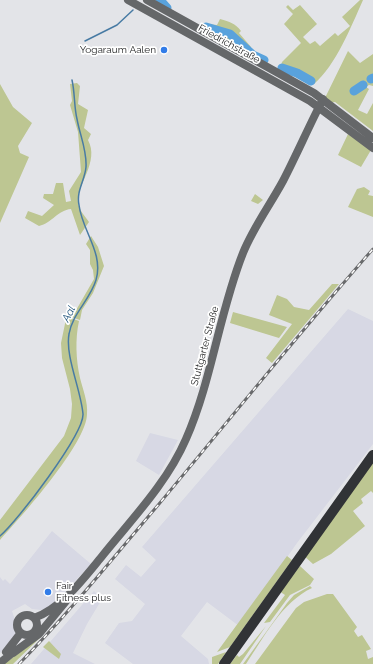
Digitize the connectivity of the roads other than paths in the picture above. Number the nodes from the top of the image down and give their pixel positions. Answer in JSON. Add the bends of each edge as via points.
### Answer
{"nodes":[{"id":1,"x":128,"y":0,"type":"edge"},
{"id":2,"x":147,"y":0,"type":"edge"},
{"id":3,"x":323,"y":99,"type":"junction"},
{"id":4,"x":319,"y":108,"type":"junction"},
{"id":5,"x":373,"y":138,"type":"edge"},
{"id":6,"x":373,"y":148,"type":"edge"},
{"id":7,"x":373,"y":456,"type":"edge"},
{"id":8,"x":80,"y":581,"type":"junction"},
{"id":9,"x":71,"y":595,"type":"junction"},
{"id":10,"x":34,"y":618,"type":"junction"},
{"id":11,"x":37,"y":626,"type":"junction"},
{"id":12,"x":24,"y":635,"type":"junction"},
{"id":13,"x":13,"y":654,"type":"junction"},
{"id":14,"x":0,"y":658,"type":"edge"},
{"id":15,"x":0,"y":663,"type":"edge"},
{"id":16,"x":224,"y":664,"type":"edge"}],
"edges":[{"from":1,"to":4,"type":"main road","name":"Friedrichstraße"},
{"from":2,"to":3,"type":"main road","name":"Friedrichstraße"},
{"from":3,"to":4,"type":"main road","name":"Stuttgarter Straße"},
{"from":3,"to":5,"type":"main road","name":"Friedrichstraße"},
{"from":4,"to":6,"type":"main road","name":"Friedrichstraße"},
{"from":4,"to":8,"type":"main road","name":"Stuttgarter Straße","via":[[294,161],[256,226],[243,254],[199,404],[185,441],[153,493]]},
{"from":7,"to":16,"type":"highway"},
{"from":8,"to":9,"type":"main road","name":"Stuttgarter Straße"},
{"from":8,"to":10,"type":"main road","name":"Stuttgarter Straße","via":[[49,611]]},
{"from":9,"to":11,"type":"main road","name":"Stuttgarter Straße"},
{"from":9,"to":13,"type":"main road","via":[[39,634]]},
{"from":10,"to":11,"type":"main road"},
{"from":10,"to":12,"type":"main road","name":"Stuttgarter Straße","via":[[28,615],[19,619],[17,628]]},
{"from":11,"to":12,"type":"main road","name":"Stuttgarter Straße","via":[[33,634]]},
{"from":12,"to":13,"type":"main road","name":"Stuttgarter Straße"},
{"from":12,"to":14,"type":"main road","name":"Stuttgarter Straße"},
{"from":13,"to":15,"type":"main road","name":"Stuttgarter Straße"}]}
